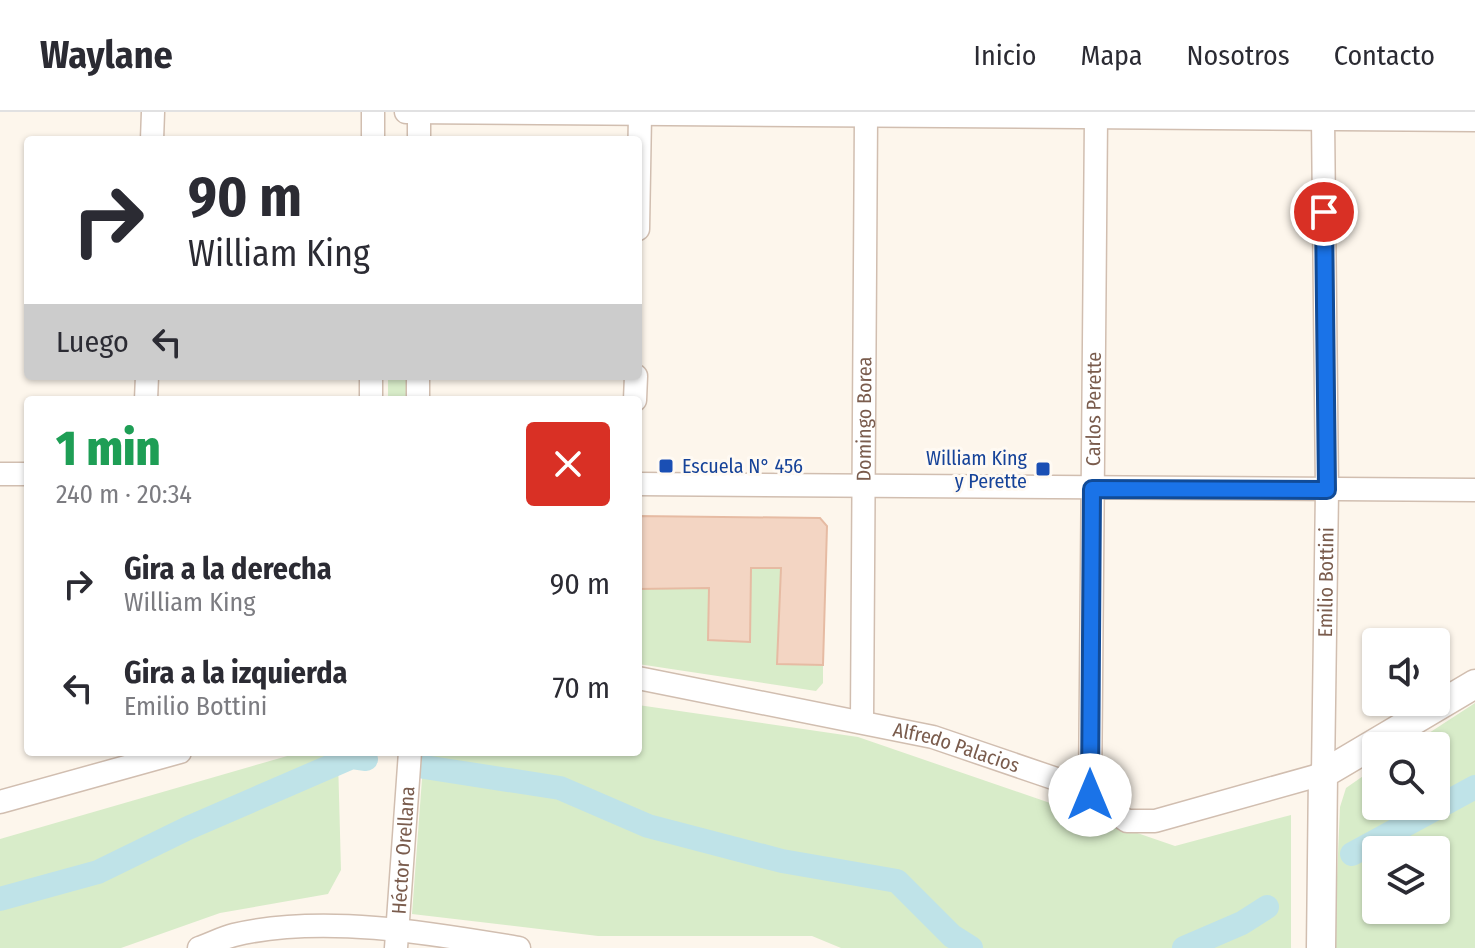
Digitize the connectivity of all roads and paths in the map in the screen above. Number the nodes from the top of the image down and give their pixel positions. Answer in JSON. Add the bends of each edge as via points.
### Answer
{"nodes":[{"id":1,"x":153,"y":112,"type":"edge"},
{"id":2,"x":373,"y":112,"type":"edge"},
{"id":3,"x":412,"y":113,"type":"edge"},
{"id":4,"x":640,"y":115,"type":"junction"},
{"id":5,"x":866,"y":117,"type":"junction"},
{"id":6,"x":1096,"y":118,"type":"junction"},
{"id":7,"x":1323,"y":119,"type":"junction"},
{"id":8,"x":1475,"y":120,"type":"edge"},
{"id":9,"x":152,"y":136,"type":"edge"},
{"id":10,"x":373,"y":136,"type":"edge"},
{"id":11,"x":418,"y":136,"type":"edge"},
{"id":12,"x":640,"y":136,"type":"edge"},
{"id":13,"x":0,"y":474,"type":"edge"},
{"id":14,"x":24,"y":474,"type":"edge"},
{"id":15,"x":642,"y":484,"type":"edge"},
{"id":16,"x":863,"y":487,"type":"junction"},
{"id":17,"x":1092,"y":489,"type":"junction"},
{"id":18,"x":1327,"y":490,"type":"junction"},
{"id":19,"x":1475,"y":490,"type":"edge"},
{"id":20,"x":642,"y":679,"type":"edge"},
{"id":21,"x":1475,"y":684,"type":"edge"},
{"id":22,"x":862,"y":721,"type":"junction"},
{"id":23,"x":410,"y":756,"type":"edge"},
{"id":24,"x":147,"y":757,"type":"edge"},
{"id":25,"x":1323,"y":774,"type":"junction"},
{"id":26,"x":1090,"y":795,"type":"junction"},
{"id":27,"x":0,"y":802,"type":"edge"},
{"id":28,"x":396,"y":939,"type":"edge"},
{"id":29,"x":199,"y":948,"type":"edge"},
{"id":30,"x":519,"y":948,"type":"edge"},
{"id":31,"x":1321,"y":948,"type":"edge"}],
"edges":[{"from":1,"to":9,"type":"street"},
{"from":2,"to":10,"type":"street"},
{"from":3,"to":4,"type":"street"},
{"from":3,"to":11,"type":"street"},
{"from":4,"to":5,"type":"street"},
{"from":4,"to":12,"type":"street"},
{"from":5,"to":6,"type":"street"},
{"from":5,"to":16,"type":"street","name":"Domingo Borea"},
{"from":6,"to":7,"type":"street"},
{"from":6,"to":17,"type":"street","name":"Carlos Perette"},
{"from":7,"to":8,"type":"street"},
{"from":7,"to":18,"type":"street","name":"Emilio Bottini"},
{"from":13,"to":14,"type":"street"},
{"from":15,"to":16,"type":"street"},
{"from":16,"to":17,"type":"street"},
{"from":16,"to":22,"type":"street","name":"Domingo Borea"},
{"from":17,"to":18,"type":"street"},
{"from":17,"to":26,"type":"street","name":"Carlos Perette"},
{"from":18,"to":19,"type":"street"},
{"from":18,"to":25,"type":"street","name":"Emilio Bottini"},
{"from":20,"to":22,"type":"street","name":"Alfredo Palacios"},
{"from":21,"to":25,"type":"street","name":"Alfredo Palacios"},
{"from":22,"to":26,"type":"street","name":"Alfredo Palacios","via":[[975,749]]},
{"from":23,"to":28,"type":"street","name":"Héctor Orellana"},
{"from":24,"to":27,"type":"street"},
{"from":25,"to":26,"type":"street","name":"Alfredo Palacios","via":[[1155,821],[1127,821]]},
{"from":25,"to":31,"type":"street","name":"Emilio Bottini"},
{"from":28,"to":29,"type":"street","via":[[342,927],[290,928],[234,935]]},
{"from":28,"to":30,"type":"street"}]}
